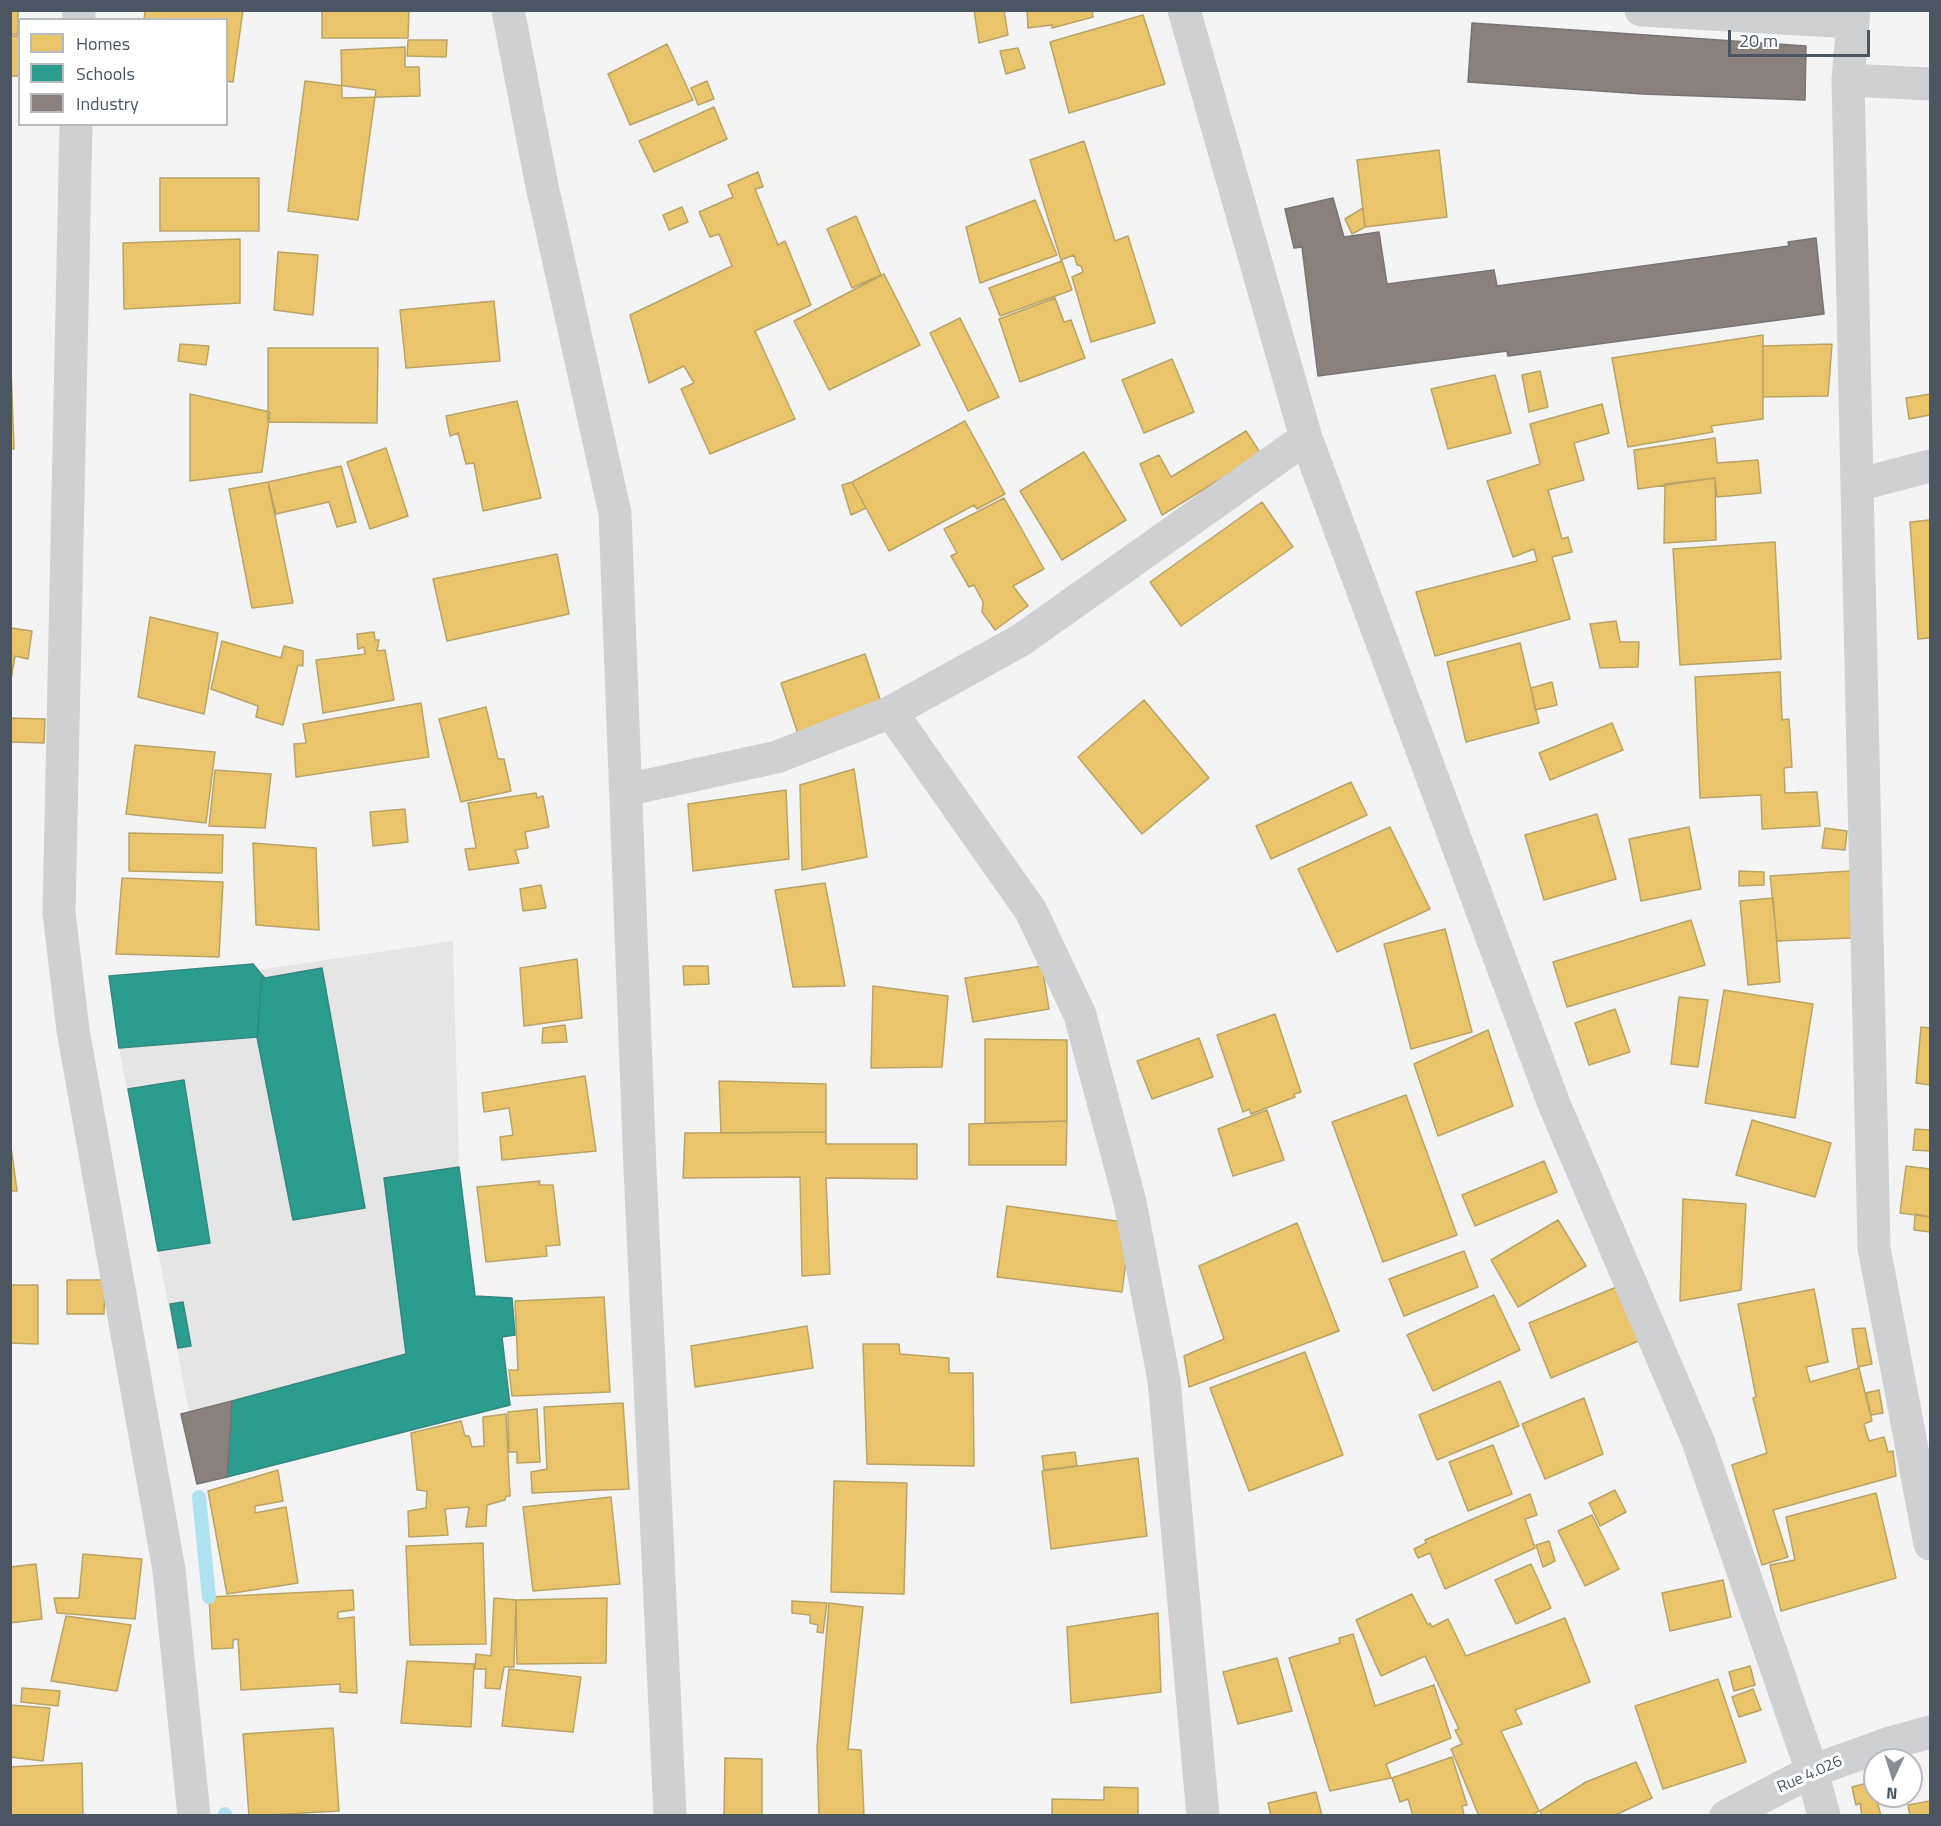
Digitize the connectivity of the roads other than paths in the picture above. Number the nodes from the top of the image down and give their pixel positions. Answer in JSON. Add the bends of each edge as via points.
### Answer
{"nodes":[{"id":1,"x":508,"y":10,"type":"edge"},
{"id":2,"x":1184,"y":10,"type":"edge"},
{"id":3,"x":1641,"y":10,"type":"edge"},
{"id":4,"x":1853,"y":16,"type":"edge"},
{"id":5,"x":1848,"y":80,"type":"junction"},
{"id":6,"x":1930,"y":84,"type":"edge"},
{"id":7,"x":76,"y":126,"type":"edge"},
{"id":8,"x":1306,"y":438,"type":"junction"},
{"id":9,"x":1930,"y":466,"type":"edge"},
{"id":10,"x":1857,"y":485,"type":"junction"},
{"id":11,"x":891,"y":712,"type":"junction"},
{"id":12,"x":626,"y":790,"type":"junction"},
{"id":13,"x":1930,"y":1544,"type":"edge"},
{"id":14,"x":1930,"y":1732,"type":"edge"},
{"id":15,"x":1812,"y":1772,"type":"junction"},
{"id":16,"x":194,"y":1815,"type":"edge"},
{"id":17,"x":670,"y":1815,"type":"edge"},
{"id":18,"x":1203,"y":1815,"type":"edge"},
{"id":19,"x":1726,"y":1815,"type":"edge"},
{"id":20,"x":1824,"y":1815,"type":"edge"}],
"edges":[{"from":1,"to":12,"type":"street","via":[[542,186],[615,513]]},
{"from":2,"to":8,"type":"street"},
{"from":3,"to":4,"type":"street"},
{"from":4,"to":5,"type":"street"},
{"from":5,"to":6,"type":"street"},
{"from":5,"to":10,"type":"street"},
{"from":7,"to":16,"type":"street","via":[[59,913],[73,1030],[169,1570]]},
{"from":8,"to":11,"type":"street","via":[[1021,640]]},
{"from":8,"to":15,"type":"street","via":[[1554,1104],[1698,1441]]},
{"from":9,"to":10,"type":"street"},
{"from":10,"to":13,"type":"street","via":[[1874,1248]]},
{"from":11,"to":12,"type":"street","via":[[777,757]]},
{"from":11,"to":18,"type":"street","via":[[1031,911],[1080,1015],[1130,1202],[1164,1380]]},
{"from":12,"to":17,"type":"street"},
{"from":14,"to":15,"type":"street","name":"Rue 4.026"},
{"from":15,"to":19,"type":"street","name":"Rue 4.026"},
{"from":15,"to":20,"type":"street"}]}
